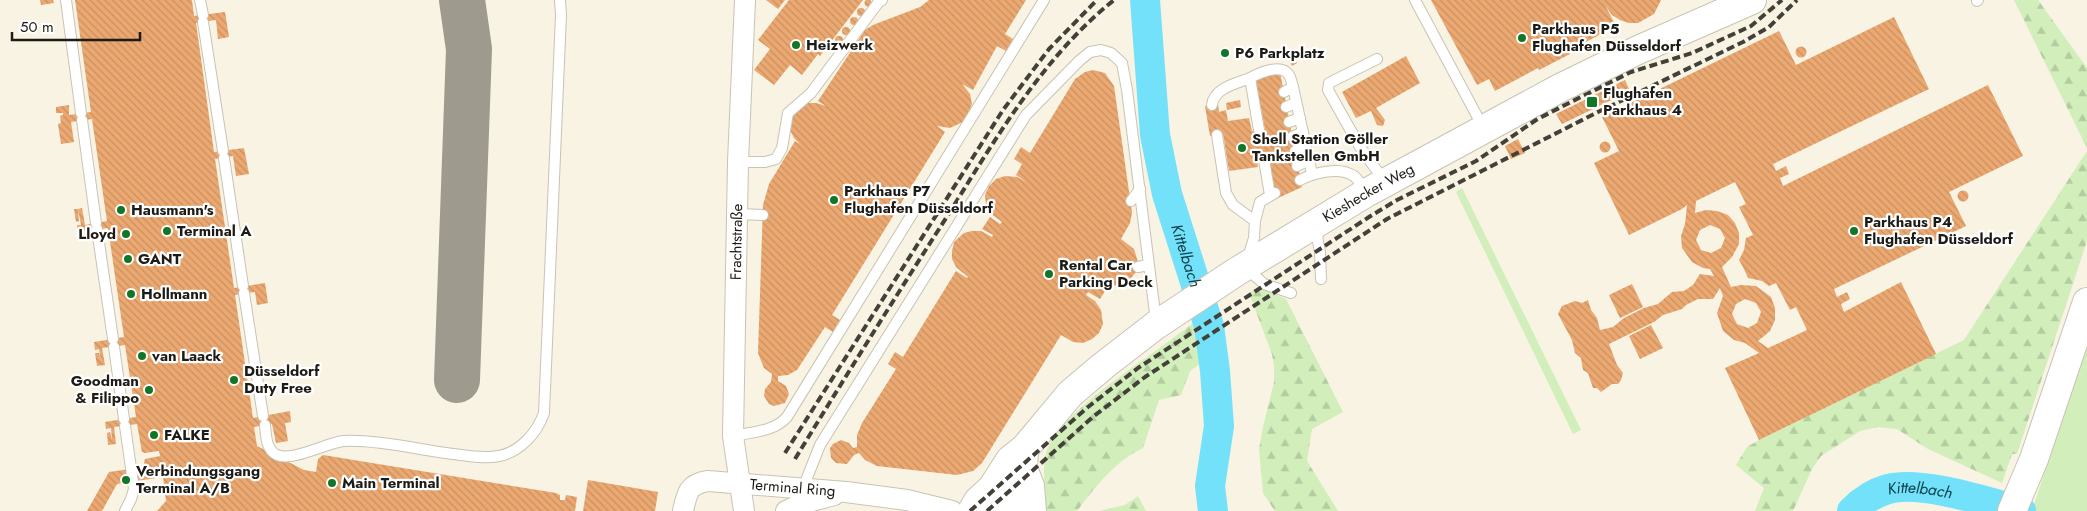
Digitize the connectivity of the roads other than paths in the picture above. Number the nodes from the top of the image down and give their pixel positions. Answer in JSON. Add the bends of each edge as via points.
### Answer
{"nodes":[{"id":1,"x":66,"y":0,"type":"edge"},
{"id":2,"x":200,"y":0,"type":"edge"},
{"id":3,"x":560,"y":0,"type":"edge"},
{"id":4,"x":744,"y":0,"type":"edge"},
{"id":5,"x":882,"y":0,"type":"edge"},
{"id":6,"x":1044,"y":0,"type":"edge"},
{"id":7,"x":1415,"y":0,"type":"edge"},
{"id":8,"x":1752,"y":0,"type":"edge"},
{"id":9,"x":1377,"y":59,"type":"dead end"},
{"id":10,"x":1250,"y":78,"type":"junction"},
{"id":11,"x":1212,"y":105,"type":"dead end"},
{"id":12,"x":1300,"y":118,"type":"junction"},
{"id":13,"x":1289,"y":122,"type":"dead end"},
{"id":14,"x":1260,"y":123,"type":"dead end"},
{"id":15,"x":1484,"y":129,"type":"junction"},
{"id":16,"x":1303,"y":132,"type":"junction"},
{"id":17,"x":1217,"y":135,"type":"dead end"},
{"id":18,"x":1292,"y":137,"type":"dead end"},
{"id":19,"x":1306,"y":146,"type":"junction"},
{"id":20,"x":1295,"y":151,"type":"dead end"},
{"id":21,"x":1309,"y":160,"type":"junction"},
{"id":22,"x":738,"y":162,"type":"junction"},
{"id":23,"x":1266,"y":163,"type":"dead end"},
{"id":24,"x":1297,"y":166,"type":"dead end"},
{"id":25,"x":1312,"y":174,"type":"junction"},
{"id":26,"x":1300,"y":180,"type":"dead end"},
{"id":27,"x":1140,"y":188,"type":"junction"},
{"id":28,"x":1376,"y":188,"type":"junction"},
{"id":29,"x":1131,"y":201,"type":"dead end"},
{"id":30,"x":737,"y":214,"type":"junction"},
{"id":31,"x":763,"y":215,"type":"dead end"},
{"id":32,"x":1255,"y":220,"type":"junction"},
{"id":33,"x":1315,"y":224,"type":"junction"},
{"id":34,"x":1148,"y":265,"type":"junction"},
{"id":35,"x":1138,"y":267,"type":"dead end"},
{"id":36,"x":1245,"y":267,"type":"junction"},
{"id":37,"x":1321,"y":279,"type":"dead end"},
{"id":38,"x":1291,"y":293,"type":"dead end"},
{"id":39,"x":2087,"y":302,"type":"edge"},
{"id":40,"x":1167,"y":318,"type":"junction"},
{"id":41,"x":733,"y":436,"type":"junction"},
{"id":42,"x":1024,"y":458,"type":"junction"},
{"id":43,"x":2034,"y":459,"type":"junction"},
{"id":44,"x":739,"y":482,"type":"junction"},
{"id":45,"x":804,"y":488,"type":"junction"},
{"id":46,"x":846,"y":492,"type":"junction"},
{"id":47,"x":885,"y":497,"type":"junction"},
{"id":48,"x":995,"y":503,"type":"edge"},
{"id":49,"x":125,"y":511,"type":"edge"},
{"id":50,"x":683,"y":511,"type":"edge"},
{"id":51,"x":744,"y":511,"type":"edge"},
{"id":52,"x":786,"y":511,"type":"edge"},
{"id":53,"x":900,"y":511,"type":"edge"},
{"id":54,"x":952,"y":511,"type":"edge"},
{"id":55,"x":972,"y":511,"type":"edge"},
{"id":56,"x":1032,"y":511,"type":"edge"},
{"id":57,"x":2012,"y":511,"type":"edge"},
{"id":58,"x":2023,"y":511,"type":"edge"}],
"edges":[{"from":1,"to":49,"type":"lane","via":[[134,489]]},
{"from":2,"to":3,"type":"lane","via":[[268,446],[283,457],[331,443],[359,441],[477,458],[500,456],[518,448],[540,424],[544,413]]},
{"from":4,"to":22,"type":"street","name":"Frachtstraße"},
{"from":5,"to":22,"type":"lane","via":[[821,87],[788,114],[782,148],[776,158],[765,162]]},
{"from":6,"to":41,"type":"lane","via":[[787,417],[770,428]]},
{"from":7,"to":15,"type":"lane"},
{"from":8,"to":15,"type":"main road","name":"Kieshecker Weg","via":[[1580,77]]},
{"from":9,"to":28,"type":"lane","via":[[1329,83],[1328,90],[1360,147]]},
{"from":10,"to":11,"type":"lane","via":[[1217,93]]},
{"from":10,"to":12,"type":"lane","via":[[1271,70],[1284,71],[1291,105]]},
{"from":10,"to":14,"type":"lane","via":[[1256,93]]},
{"from":12,"to":13,"type":"lane"},
{"from":12,"to":16,"type":"lane"},
{"from":15,"to":28,"type":"main road","name":"Kieshecker Weg"},
{"from":16,"to":18,"type":"lane"},
{"from":16,"to":19,"type":"lane"},
{"from":17,"to":32,"type":"lane","via":[[1226,193],[1233,205]]},
{"from":19,"to":20,"type":"lane"},
{"from":19,"to":21,"type":"lane"},
{"from":21,"to":24,"type":"lane"},
{"from":21,"to":25,"type":"lane"},
{"from":22,"to":30,"type":"street","name":"Frachtstraße"},
{"from":23,"to":32,"type":"lane","via":[[1273,194],[1260,202]]},
{"from":25,"to":26,"type":"lane"},
{"from":25,"to":28,"type":"lane","via":[[1344,172]]},
{"from":27,"to":29,"type":"lane"},
{"from":27,"to":34,"type":"lane"},
{"from":27,"to":45,"type":"lane","via":[[1122,63],[1111,53],[1101,50],[1090,52],[1026,115],[820,445]]},
{"from":28,"to":33,"type":"main road","name":"Kieshecker Weg"},
{"from":30,"to":31,"type":"lane"},
{"from":30,"to":41,"type":"street","name":"Frachtstraße"},
{"from":32,"to":36,"type":"lane","via":[[1254,238]]},
{"from":33,"to":36,"type":"main road","name":"Kieshecker Weg"},
{"from":33,"to":37,"type":"lane"},
{"from":34,"to":35,"type":"lane"},
{"from":34,"to":40,"type":"lane"},
{"from":36,"to":38,"type":"lane","via":[[1264,284]]},
{"from":36,"to":40,"type":"main road","name":"Kieshecker Weg"},
{"from":39,"to":43,"type":"main road"},
{"from":40,"to":42,"type":"main road","name":"Kieshecker Weg","via":[[1070,394]]},
{"from":41,"to":44,"type":"street","name":"Frachtstraße"},
{"from":42,"to":48,"type":"main road","name":"Kieshecker Weg","via":[[1010,460]]},
{"from":42,"to":56,"type":"main road"},
{"from":43,"to":57,"type":"main road"},
{"from":43,"to":58,"type":"main road"},
{"from":44,"to":45,"type":"street","name":"Terminal Ring"},
{"from":44,"to":50,"type":"street","name":"Terminal Ring","via":[[708,481],[692,486],[686,495]]},
{"from":44,"to":51,"type":"street","name":"Terminal Ring"},
{"from":45,"to":46,"type":"street","name":"Terminal Ring"},
{"from":46,"to":47,"type":"street","name":"Terminal Ring"},
{"from":46,"to":52,"type":"street","name":"Terminal Ring"},
{"from":47,"to":53,"type":"street"},
{"from":47,"to":54,"type":"street","name":"Terminal Ring"},
{"from":48,"to":55,"type":"main road","name":"Kieshecker Weg","via":[[978,501]]}]}
